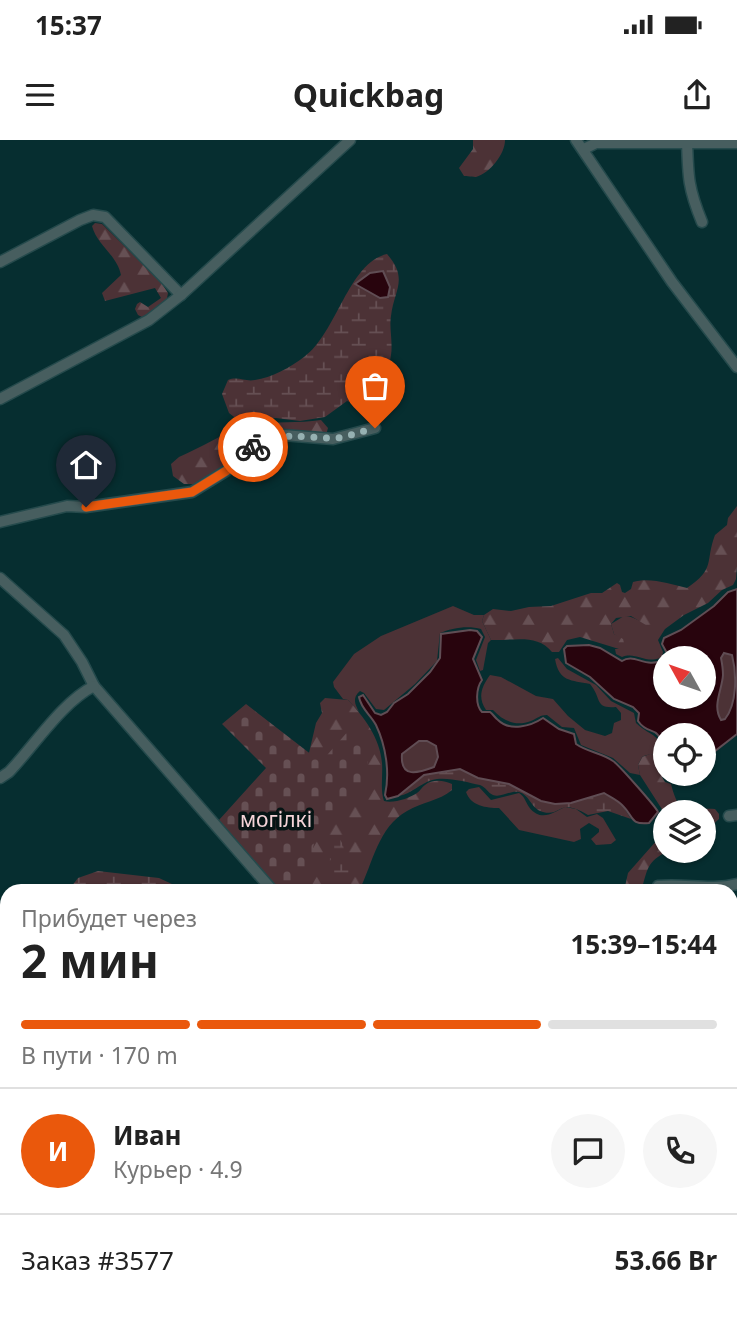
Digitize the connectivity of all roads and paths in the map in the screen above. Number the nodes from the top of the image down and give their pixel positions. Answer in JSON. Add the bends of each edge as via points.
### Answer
{"nodes":[{"id":1,"x":350,"y":140,"type":"edge"},
{"id":2,"x":576,"y":140,"type":"edge"},
{"id":3,"x":687,"y":141,"type":"edge"},
{"id":4,"x":737,"y":143,"type":"edge"},
{"id":5,"x":584,"y":149,"type":"junction"},
{"id":6,"x":702,"y":222,"type":"dead end"},
{"id":7,"x":0,"y":262,"type":"edge"},
{"id":8,"x":181,"y":295,"type":"junction"},
{"id":9,"x":737,"y":367,"type":"edge"},
{"id":10,"x":0,"y":399,"type":"edge"},
{"id":11,"x":375,"y":428,"type":"dead end"},
{"id":12,"x":0,"y":522,"type":"edge"},
{"id":13,"x":0,"y":578,"type":"edge"},
{"id":14,"x":94,"y":685,"type":"junction"},
{"id":15,"x":0,"y":778,"type":"edge"},
{"id":16,"x":267,"y":884,"type":"edge"}],
"edges":[{"from":1,"to":8,"type":"street"},
{"from":2,"to":5,"type":"street"},
{"from":3,"to":4,"type":"street"},
{"from":3,"to":5,"type":"street","via":[[596,143]]},
{"from":3,"to":6,"type":"street","via":[[687,178]]},
{"from":5,"to":9,"type":"street","via":[[672,282]]},
{"from":7,"to":8,"type":"street","via":[[80,220],[106,217]]},
{"from":8,"to":10,"type":"street","via":[[149,320]]},
{"from":11,"to":12,"type":"street","via":[[332,439],[283,435],[267,439],[192,492],[67,506]]},
{"from":13,"to":14,"type":"street","via":[[64,635]]},
{"from":14,"to":15,"type":"street","via":[[68,705]]},
{"from":14,"to":16,"type":"street"}]}
